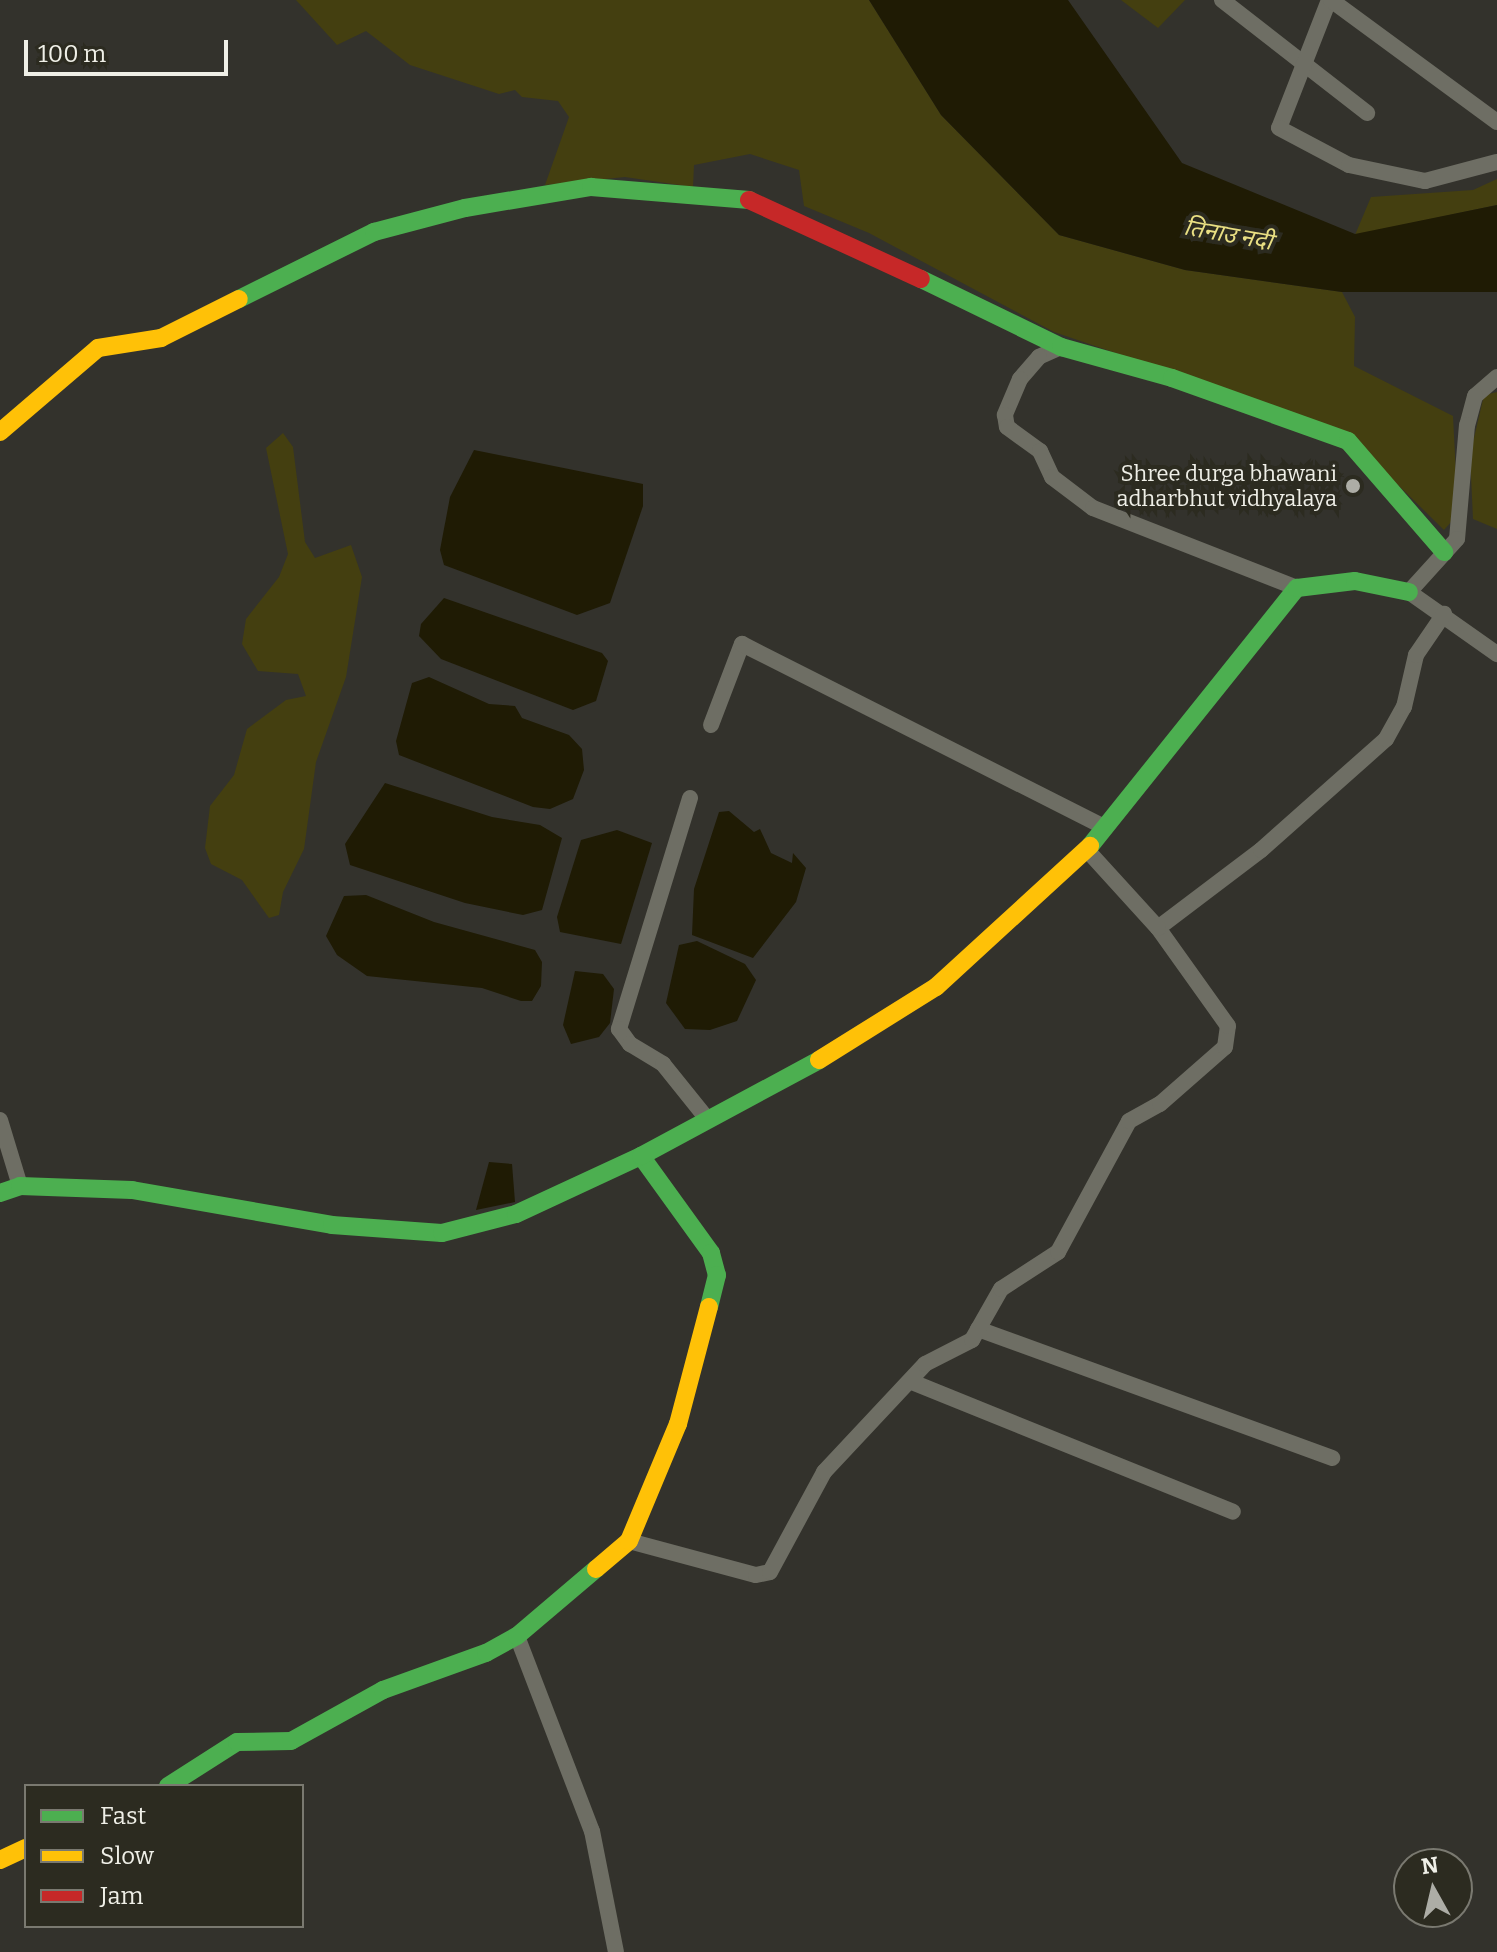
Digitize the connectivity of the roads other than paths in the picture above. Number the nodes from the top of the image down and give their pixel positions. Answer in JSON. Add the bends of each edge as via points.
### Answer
{"nodes":[{"id":1,"x":1222,"y":0,"type":"edge"},
{"id":2,"x":1330,"y":0,"type":"edge"},
{"id":3,"x":1306,"y":70,"type":"junction"},
{"id":4,"x":1367,"y":113,"type":"dead end"},
{"id":5,"x":1497,"y":122,"type":"edge"},
{"id":6,"x":1497,"y":162,"type":"edge"},
{"id":7,"x":1061,"y":347,"type":"junction"},
{"id":8,"x":1497,"y":377,"type":"edge"},
{"id":9,"x":0,"y":432,"type":"edge"},
{"id":10,"x":1444,"y":552,"type":"junction"},
{"id":11,"x":1297,"y":588,"type":"junction"},
{"id":12,"x":1409,"y":592,"type":"junction"},
{"id":13,"x":1444,"y":614,"type":"junction"},
{"id":14,"x":1497,"y":654,"type":"edge"},
{"id":15,"x":711,"y":725,"type":"dead end"},
{"id":16,"x":690,"y":798,"type":"dead end"},
{"id":17,"x":1104,"y":827,"type":"junction"},
{"id":18,"x":1087,"y":850,"type":"junction"},
{"id":19,"x":1158,"y":928,"type":"junction"},
{"id":20,"x":0,"y":1120,"type":"edge"},
{"id":21,"x":708,"y":1120,"type":"junction"},
{"id":22,"x":641,"y":1156,"type":"junction"},
{"id":23,"x":20,"y":1186,"type":"junction"},
{"id":24,"x":0,"y":1193,"type":"edge"},
{"id":25,"x":978,"y":1329,"type":"junction"},
{"id":26,"x":912,"y":1382,"type":"junction"},
{"id":27,"x":1332,"y":1458,"type":"dead end"},
{"id":28,"x":1233,"y":1512,"type":"dead end"},
{"id":29,"x":629,"y":1541,"type":"junction"},
{"id":30,"x":517,"y":1636,"type":"junction"},
{"id":31,"x":171,"y":1784,"type":"edge"},
{"id":32,"x":24,"y":1849,"type":"edge"},
{"id":33,"x":0,"y":1860,"type":"edge"},
{"id":34,"x":616,"y":1952,"type":"edge"}],
"edges":[{"from":1,"to":3,"type":"street"},
{"from":2,"to":3,"type":"street"},
{"from":2,"to":5,"type":"street"},
{"from":3,"to":4,"type":"street"},
{"from":3,"to":6,"type":"street","via":[[1279,128],[1349,165],[1425,181]]},
{"from":7,"to":9,"type":"street","via":[[758,201],[591,187],[465,208],[374,232],[161,338],[98,348]]},
{"from":7,"to":10,"type":"street","via":[[1172,378],[1348,441]]},
{"from":7,"to":11,"type":"street","via":[[1039,357],[1020,379],[1005,415],[1007,427],[1040,451],[1052,477],[1093,508]]},
{"from":8,"to":10,"type":"street","via":[[1475,396],[1467,425],[1463,515],[1457,539]]},
{"from":10,"to":12,"type":"street"},
{"from":11,"to":12,"type":"street","via":[[1355,581]]},
{"from":11,"to":17,"type":"street"},
{"from":12,"to":13,"type":"street"},
{"from":13,"to":14,"type":"street"},
{"from":13,"to":19,"type":"street","via":[[1416,655],[1404,707],[1386,739],[1261,850]]},
{"from":15,"to":17,"type":"street","via":[[742,644]]},
{"from":16,"to":21,"type":"street","via":[[619,1029],[630,1044],[663,1064]]},
{"from":17,"to":18,"type":"street"},
{"from":18,"to":19,"type":"street"},
{"from":18,"to":21,"type":"street","via":[[936,987],[875,1029]]},
{"from":19,"to":25,"type":"street","via":[[1228,1026],[1229,1039],[1209,1064],[1129,1121],[1064,1246],[1001,1289]]},
{"from":20,"to":23,"type":"street"},
{"from":21,"to":22,"type":"street"},
{"from":22,"to":23,"type":"street","via":[[516,1214],[442,1233],[332,1225],[132,1190]]},
{"from":22,"to":29,"type":"street","via":[[711,1253],[717,1275],[678,1424]]},
{"from":23,"to":24,"type":"street"},
{"from":25,"to":26,"type":"street","via":[[964,1346],[925,1364]]},
{"from":25,"to":27,"type":"street"},
{"from":26,"to":28,"type":"street"},
{"from":26,"to":29,"type":"street","via":[[824,1472],[764,1575]]},
{"from":29,"to":30,"type":"street"},
{"from":30,"to":31,"type":"street","via":[[383,1690],[291,1741],[237,1742]]},
{"from":30,"to":34,"type":"street","via":[[592,1831]]},
{"from":32,"to":33,"type":"street"}]}
